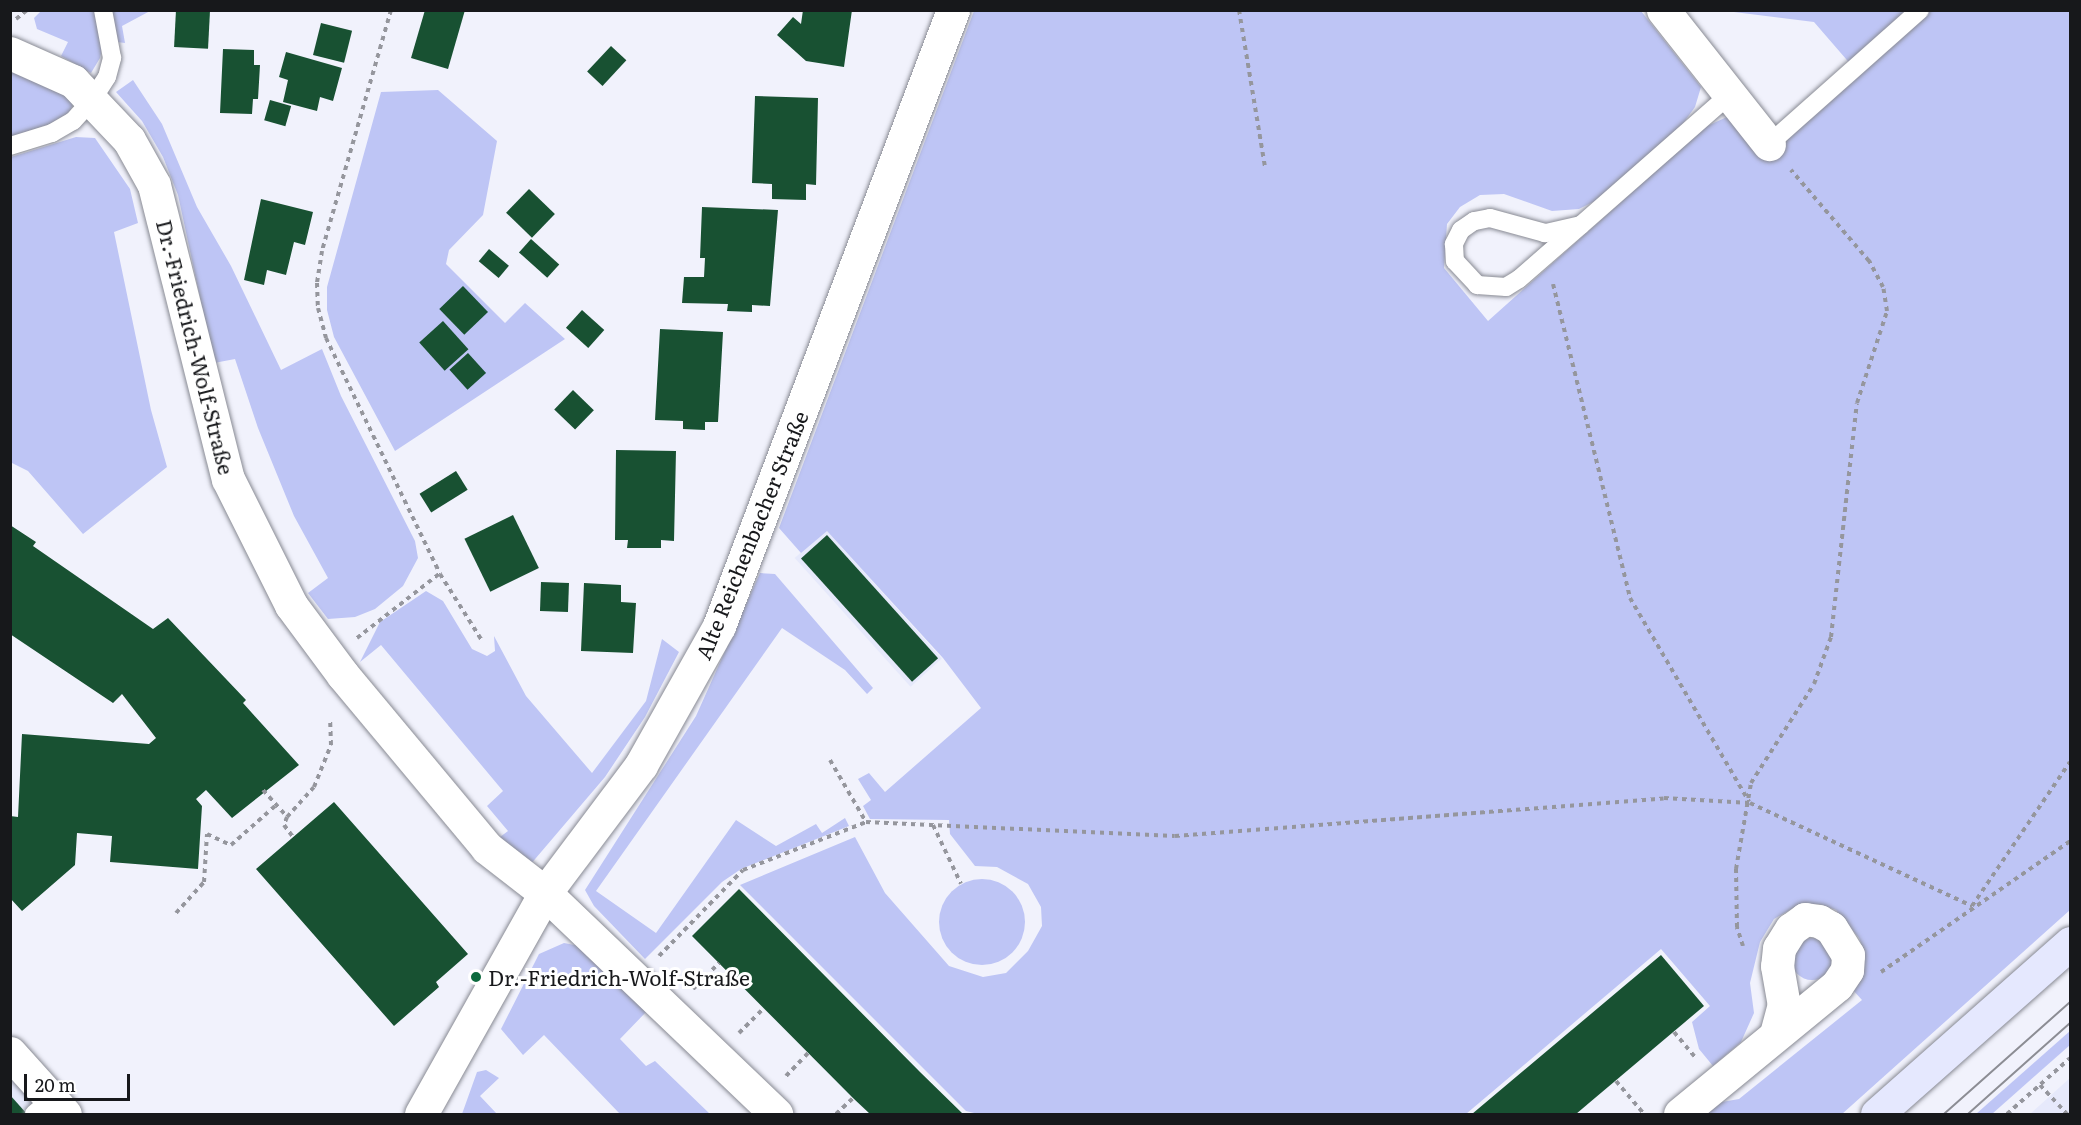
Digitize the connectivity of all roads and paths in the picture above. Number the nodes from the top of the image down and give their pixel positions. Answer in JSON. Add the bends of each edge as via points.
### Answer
{"nodes":[{"id":1,"x":14,"y":10,"type":"edge"},
{"id":2,"x":103,"y":10,"type":"edge"},
{"id":3,"x":391,"y":10,"type":"edge"},
{"id":4,"x":953,"y":10,"type":"edge"},
{"id":5,"x":1239,"y":10,"type":"edge"},
{"id":6,"x":1662,"y":10,"type":"edge"},
{"id":7,"x":1920,"y":10,"type":"edge"},
{"id":8,"x":16,"y":18,"type":"dead end"},
{"id":9,"x":10,"y":53,"type":"edge"},
{"id":10,"x":1728,"y":96,"type":"junction"},
{"id":11,"x":92,"y":100,"type":"junction"},
{"id":12,"x":1769,"y":144,"type":"junction"},
{"id":13,"x":10,"y":146,"type":"edge"},
{"id":14,"x":1265,"y":167,"type":"dead end"},
{"id":15,"x":1581,"y":225,"type":"junction"},
{"id":16,"x":1546,"y":256,"type":"junction"},
{"id":17,"x":440,"y":574,"type":"junction"},
{"id":18,"x":481,"y":639,"type":"dead end"},
{"id":19,"x":331,"y":658,"type":"junction"},
{"id":20,"x":330,"y":719,"type":"dead end"},
{"id":21,"x":830,"y":760,"type":"dead end"},
{"id":22,"x":2070,"y":762,"type":"edge"},
{"id":23,"x":263,"y":790,"type":"dead end"},
{"id":24,"x":1750,"y":803,"type":"junction"},
{"id":25,"x":276,"y":805,"type":"junction"},
{"id":26,"x":286,"y":817,"type":"junction"},
{"id":27,"x":866,"y":822,"type":"junction"},
{"id":28,"x":933,"y":825,"type":"junction"},
{"id":29,"x":294,"y":837,"type":"dead end"},
{"id":30,"x":2070,"y":841,"type":"edge"},
{"id":31,"x":961,"y":884,"type":"dead end"},
{"id":32,"x":1737,"y":885,"type":"dead end"},
{"id":33,"x":545,"y":893,"type":"junction"},
{"id":34,"x":1972,"y":906,"type":"junction"},
{"id":35,"x":176,"y":913,"type":"dead end"},
{"id":36,"x":2070,"y":943,"type":"edge"},
{"id":37,"x":632,"y":976,"type":"junction"},
{"id":38,"x":1871,"y":979,"type":"dead end"},
{"id":39,"x":1777,"y":1031,"type":"dead end"},
{"id":40,"x":10,"y":1053,"type":"edge"},
{"id":41,"x":2070,"y":1058,"type":"edge"},
{"id":42,"x":1616,"y":1081,"type":"dead end"},
{"id":43,"x":2040,"y":1085,"type":"junction"},
{"id":44,"x":853,"y":1098,"type":"dead end"},
{"id":45,"x":51,"y":1109,"type":"edge"},
{"id":46,"x":421,"y":1114,"type":"edge"},
{"id":47,"x":776,"y":1114,"type":"edge"},
{"id":48,"x":836,"y":1114,"type":"edge"},
{"id":49,"x":1644,"y":1114,"type":"edge"},
{"id":50,"x":1680,"y":1114,"type":"edge"},
{"id":51,"x":1877,"y":1114,"type":"edge"},
{"id":52,"x":2007,"y":1114,"type":"edge"},
{"id":53,"x":2067,"y":1114,"type":"edge"}],
"edges":[{"from":1,"to":8,"type":"path"},
{"from":2,"to":11,"type":"lane","via":[[112,58],[107,77]]},
{"from":3,"to":17,"type":"path","via":[[322,251],[318,308],[326,338]]},
{"from":4,"to":33,"type":"street","name":"Alte Reichenbacher Straße","via":[[719,626],[641,765]]},
{"from":5,"to":14,"type":"path"},
{"from":6,"to":10,"type":"street"},
{"from":7,"to":12,"type":"lane"},
{"from":9,"to":11,"type":"street","name":"Dr.-Friedrich-Wolf-Straße","via":[[73,81]]},
{"from":10,"to":12,"type":"street"},
{"from":10,"to":15,"type":"lane"},
{"from":11,"to":13,"type":"lane","via":[[73,121],[52,133]]},
{"from":11,"to":19,"type":"street","name":"Dr.-Friedrich-Wolf-Straße","via":[[129,140],[154,185],[228,479],[285,596]]},
{"from":12,"to":24,"type":"path","via":[[1869,261],[1883,287],[1887,311],[1857,403],[1831,636],[1814,684],[1751,783]]},
{"from":15,"to":16,"type":"lane"},
{"from":15,"to":16,"type":"lane","via":[[1545,233],[1490,218],[1474,221],[1461,230],[1454,244],[1455,261],[1464,276],[1493,289],[1519,279]]},
{"from":16,"to":24,"type":"path","via":[[1630,598]]},
{"from":17,"to":18,"type":"path"},
{"from":17,"to":19,"type":"path"},
{"from":19,"to":33,"type":"street","name":"Dr.-Friedrich-Wolf-Straße","via":[[487,848]]},
{"from":20,"to":26,"type":"path","via":[[331,745],[314,787]]},
{"from":21,"to":27,"type":"path"},
{"from":22,"to":34,"type":"path"},
{"from":23,"to":25,"type":"path"},
{"from":24,"to":28,"type":"path","via":[[1664,798],[1175,836]]},
{"from":24,"to":32,"type":"path"},
{"from":24,"to":34,"type":"path"},
{"from":25,"to":26,"type":"path"},
{"from":25,"to":35,"type":"path","via":[[231,845],[207,834],[204,882]]},
{"from":26,"to":29,"type":"path","via":[[284,825]]},
{"from":27,"to":28,"type":"path"},
{"from":27,"to":37,"type":"path","via":[[743,870],[658,957]]},
{"from":28,"to":31,"type":"path"},
{"from":30,"to":34,"type":"path"},
{"from":33,"to":37,"type":"street","name":"Dr.-Friedrich-Wolf-Straße"},
{"from":33,"to":46,"type":"street","name":"Alte Reichenbacher Straße"},
{"from":34,"to":38,"type":"path"},
{"from":36,"to":51,"type":"street"},
{"from":37,"to":47,"type":"street","name":"Dr.-Friedrich-Wolf-Straße"},
{"from":39,"to":50,"type":"street"},
{"from":40,"to":45,"type":"street"},
{"from":41,"to":43,"type":"path"},
{"from":42,"to":49,"type":"path"},
{"from":43,"to":52,"type":"path"},
{"from":43,"to":53,"type":"path"},
{"from":44,"to":48,"type":"path"}]}
